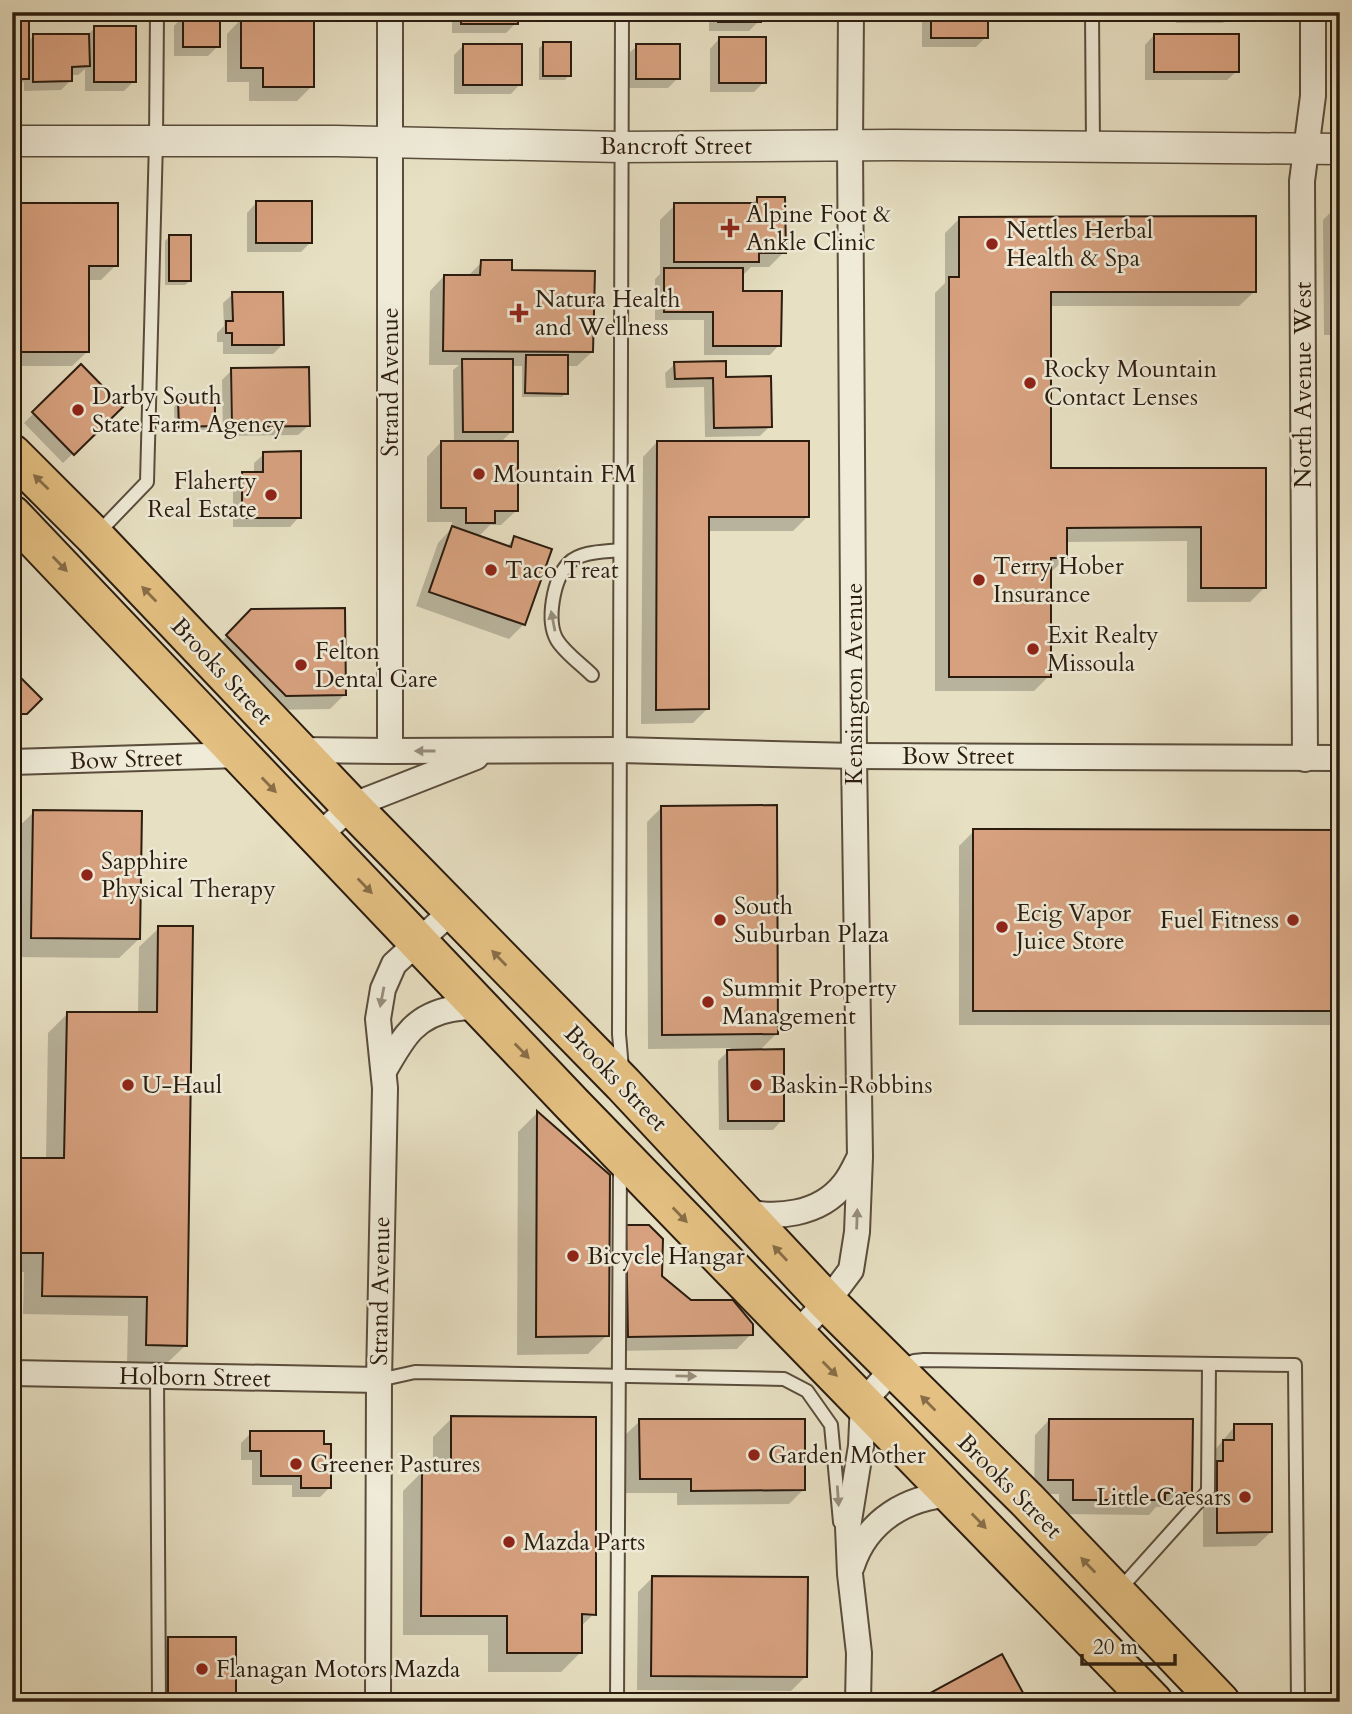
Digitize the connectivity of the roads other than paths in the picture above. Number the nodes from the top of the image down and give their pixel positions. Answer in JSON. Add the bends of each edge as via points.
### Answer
{"nodes":[{"id":1,"x":157,"y":12,"type":"edge"},
{"id":2,"x":390,"y":12,"type":"edge"},
{"id":3,"x":622,"y":12,"type":"edge"},
{"id":4,"x":851,"y":12,"type":"edge"},
{"id":5,"x":1093,"y":12,"type":"edge"},
{"id":6,"x":1313,"y":12,"type":"edge"},
{"id":7,"x":12,"y":141,"type":"edge"},
{"id":8,"x":156,"y":141,"type":"junction"},
{"id":9,"x":389,"y":141,"type":"junction"},
{"id":10,"x":850,"y":145,"type":"junction"},
{"id":11,"x":621,"y":147,"type":"junction"},
{"id":12,"x":1093,"y":147,"type":"junction"},
{"id":13,"x":1304,"y":149,"type":"junction"},
{"id":14,"x":1340,"y":149,"type":"edge"},
{"id":15,"x":12,"y":454,"type":"edge"},
{"id":16,"x":12,"y":515,"type":"edge"},
{"id":17,"x":94,"y":536,"type":"junction"},
{"id":18,"x":620,"y":550,"type":"junction"},
{"id":19,"x":592,"y":674,"type":"dead end"},
{"id":20,"x":297,"y":750,"type":"junction"},
{"id":21,"x":493,"y":750,"type":"junction"},
{"id":22,"x":620,"y":750,"type":"junction"},
{"id":23,"x":390,"y":751,"type":"junction"},
{"id":24,"x":240,"y":755,"type":"junction"},
{"id":25,"x":855,"y":756,"type":"junction"},
{"id":26,"x":1304,"y":758,"type":"junction"},
{"id":27,"x":1340,"y":758,"type":"edge"},
{"id":28,"x":12,"y":762,"type":"edge"},
{"id":29,"x":351,"y":806,"type":"junction"},
{"id":30,"x":318,"y":837,"type":"junction"},
{"id":31,"x":453,"y":910,"type":"junction"},
{"id":32,"x":418,"y":942,"type":"junction"},
{"id":33,"x":480,"y":1007,"type":"junction"},
{"id":34,"x":384,"y":1071,"type":"junction"},
{"id":35,"x":623,"y":1084,"type":"junction"},
{"id":36,"x":620,"y":1152,"type":"junction"},
{"id":37,"x":860,"y":1157,"type":"junction"},
{"id":38,"x":739,"y":1210,"type":"junction"},
{"id":39,"x":827,"y":1302,"type":"junction"},
{"id":40,"x":796,"y":1334,"type":"junction"},
{"id":41,"x":1209,"y":1364,"type":"junction"},
{"id":42,"x":893,"y":1369,"type":"junction"},
{"id":43,"x":12,"y":1373,"type":"edge"},
{"id":44,"x":618,"y":1375,"type":"junction"},
{"id":45,"x":157,"y":1376,"type":"junction"},
{"id":46,"x":379,"y":1380,"type":"junction"},
{"id":47,"x":863,"y":1402,"type":"junction"},
{"id":48,"x":953,"y":1494,"type":"junction"},
{"id":49,"x":850,"y":1573,"type":"junction"},
{"id":50,"x":1115,"y":1594,"type":"junction"},
{"id":51,"x":159,"y":1702,"type":"edge"},
{"id":52,"x":378,"y":1702,"type":"edge"},
{"id":53,"x":617,"y":1702,"type":"edge"},
{"id":54,"x":858,"y":1702,"type":"edge"},
{"id":55,"x":1153,"y":1702,"type":"edge"},
{"id":56,"x":1220,"y":1702,"type":"edge"},
{"id":57,"x":1298,"y":1702,"type":"edge"}],
"edges":[{"from":1,"to":8,"type":"lane"},
{"from":2,"to":9,"type":"street","name":"Strand Avenue"},
{"from":3,"to":11,"type":"lane"},
{"from":4,"to":10,"type":"street","name":"Kensington Avenue"},
{"from":5,"to":12,"type":"lane"},
{"from":6,"to":13,"type":"street","name":"North Avenue West","via":[[1313,96]]},
{"from":7,"to":8,"type":"street","name":"Bancroft Street"},
{"from":8,"to":9,"type":"street","name":"Bancroft Street"},
{"from":8,"to":17,"type":"lane","via":[[147,482]]},
{"from":9,"to":11,"type":"street","name":"Bancroft Street"},
{"from":9,"to":23,"type":"street","name":"Strand Avenue"},
{"from":10,"to":11,"type":"street","name":"Bancroft Street"},
{"from":10,"to":12,"type":"street","name":"Bancroft Street"},
{"from":10,"to":25,"type":"street","name":"Kensington Avenue"},
{"from":11,"to":18,"type":"lane"},
{"from":12,"to":13,"type":"street","name":"Bancroft Street"},
{"from":13,"to":14,"type":"street","name":"Bancroft Street"},
{"from":13,"to":26,"type":"street","name":"North Avenue West"},
{"from":17,"to":15,"type":"highway","name":"Brooks Street","one_way":true},
{"from":16,"to":24,"type":"highway","name":"Brooks Street","one_way":true},
{"from":20,"to":17,"type":"highway","name":"Brooks Street","one_way":true},
{"from":19,"to":18,"type":"lane","one_way":true,"via":[[557,640],[550,612],[557,584],[569,563],[587,553]]},
{"from":18,"to":22,"type":"lane"},
{"from":20,"to":23,"type":"street","name":"Bow Street"},
{"from":20,"to":29,"type":"highway","name":"Brooks Street"},
{"from":21,"to":22,"type":"street","name":"Bow Street"},
{"from":21,"to":23,"type":"street","name":"Bow Street","one_way":true},
{"from":21,"to":29,"type":"street","name":"Bow Street"},
{"from":22,"to":25,"type":"street","name":"Bow Street"},
{"from":22,"to":35,"type":"lane","via":[[619,1034]]},
{"from":24,"to":28,"type":"street","name":"Bow Street"},
{"from":24,"to":30,"type":"highway","name":"Brooks Street","one_way":true},
{"from":25,"to":26,"type":"street","name":"Bow Street"},
{"from":25,"to":37,"type":"street","name":"Kensington Avenue"},
{"from":26,"to":27,"type":"street","name":"Bow Street"},
{"from":29,"to":30,"type":"street","name":"Bow Street"},
{"from":29,"to":31,"type":"highway","name":"Brooks Street"},
{"from":30,"to":32,"type":"highway","name":"Brooks Street","one_way":true},
{"from":31,"to":32,"type":"street","name":"Strand Avenue"},
{"from":35,"to":31,"type":"highway","name":"Brooks Street","one_way":true},
{"from":32,"to":33,"type":"highway","name":"Brooks Street"},
{"from":32,"to":34,"type":"street","name":"Strand Avenue","one_way":true,"via":[[394,964],[383,989],[378,1019]]},
{"from":33,"to":34,"type":"street","via":[[440,1011],[415,1024]]},
{"from":33,"to":36,"type":"highway","name":"Brooks Street","one_way":true},
{"from":34,"to":46,"type":"street","name":"Strand Avenue"},
{"from":35,"to":38,"type":"highway","name":"Brooks Street"},
{"from":36,"to":40,"type":"highway","name":"Brooks Street","one_way":true},
{"from":36,"to":44,"type":"lane"},
{"from":37,"to":38,"type":"street","via":[[845,1184],[829,1199],[806,1210],[783,1216]]},
{"from":39,"to":37,"type":"street","name":"Kensington Avenue","one_way":true,"via":[[853,1264]]},
{"from":39,"to":38,"type":"highway","name":"Brooks Street","one_way":true},
{"from":39,"to":40,"type":"street","name":"Kensington Avenue"},
{"from":39,"to":42,"type":"highway","name":"Brooks Street"},
{"from":40,"to":47,"type":"highway","name":"Brooks Street","one_way":true},
{"from":41,"to":42,"type":"lane","via":[[924,1360]]},
{"from":41,"to":50,"type":"lane","via":[[1208,1490]]},
{"from":41,"to":57,"type":"lane","via":[[1295,1365]]},
{"from":42,"to":47,"type":"street"},
{"from":50,"to":42,"type":"highway","name":"Brooks Street","one_way":true},
{"from":43,"to":45,"type":"street","name":"Holborn Street"},
{"from":44,"to":46,"type":"lane","via":[[415,1372]]},
{"from":44,"to":49,"type":"lane","one_way":true,"via":[[784,1378],[807,1391],[831,1425],[841,1534]]},
{"from":44,"to":53,"type":"lane"},
{"from":45,"to":46,"type":"street","name":"Holborn Street"},
{"from":45,"to":51,"type":"lane"},
{"from":46,"to":52,"type":"street","name":"Strand Avenue"},
{"from":47,"to":48,"type":"highway","name":"Brooks Street"},
{"from":47,"to":49,"type":"street","via":[[848,1527]]},
{"from":48,"to":49,"type":"street","via":[[910,1502],[878,1525],[864,1538]]},
{"from":48,"to":55,"type":"highway","name":"Brooks Street","one_way":true},
{"from":49,"to":54,"type":"street","via":[[859,1653]]},
{"from":50,"to":56,"type":"highway","name":"Brooks Street"}]}
